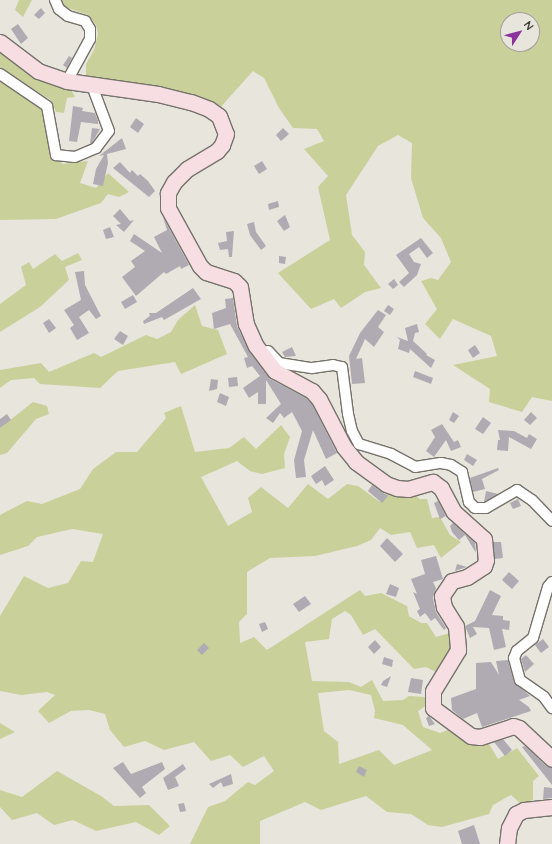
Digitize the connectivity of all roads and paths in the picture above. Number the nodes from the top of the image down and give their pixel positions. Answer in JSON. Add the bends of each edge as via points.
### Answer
{"nodes":[{"id":1,"x":55,"y":0,"type":"edge"},
{"id":2,"x":0,"y":42,"type":"edge"},
{"id":3,"x":0,"y":74,"type":"edge"},
{"id":4,"x":67,"y":81,"type":"junction"},
{"id":5,"x":91,"y":83,"type":"junction"},
{"id":6,"x":244,"y":315,"type":"junction"},
{"id":7,"x":552,"y":521,"type":"edge"},
{"id":8,"x":552,"y":582,"type":"edge"},
{"id":9,"x":552,"y":708,"type":"edge"},
{"id":10,"x":552,"y":759,"type":"edge"},
{"id":11,"x":552,"y":807,"type":"edge"},
{"id":12,"x":507,"y":844,"type":"edge"}],
"edges":[{"from":1,"to":4,"type":"street","via":[[59,9],[68,16],[85,21],[90,29],[90,39]]},
{"from":2,"to":4,"type":"main road","via":[[38,72]]},
{"from":3,"to":5,"type":"street","via":[[47,106],[56,155],[75,157],[96,148],[109,131]]},
{"from":4,"to":5,"type":"main road"},
{"from":5,"to":6,"type":"main road","via":[[191,102],[209,109],[221,120],[226,134],[222,145],[178,178],[166,201],[200,266],[206,272],[234,281],[240,287]]},
{"from":6,"to":7,"type":"street","via":[[269,353],[279,363],[312,368],[333,365],[342,367],[350,426],[359,444],[391,454],[415,467],[441,462],[451,465],[462,472],[469,502],[475,508],[486,508],[517,490],[532,500]]},
{"from":6,"to":10,"type":"main road","via":[[256,346],[275,371],[312,391],[319,398],[344,447],[360,466],[397,488],[408,489],[432,482],[441,488],[454,512],[484,539],[484,566],[467,577],[452,581],[442,596],[444,608],[456,626],[458,650],[433,691],[433,708],[471,736],[480,737],[513,726],[519,728]]},
{"from":8,"to":9,"type":"street","via":[[548,587],[533,638],[517,651],[514,658],[520,680],[544,697]]},
{"from":11,"to":12,"type":"main road","via":[[524,810],[516,814],[509,828]]}]}
